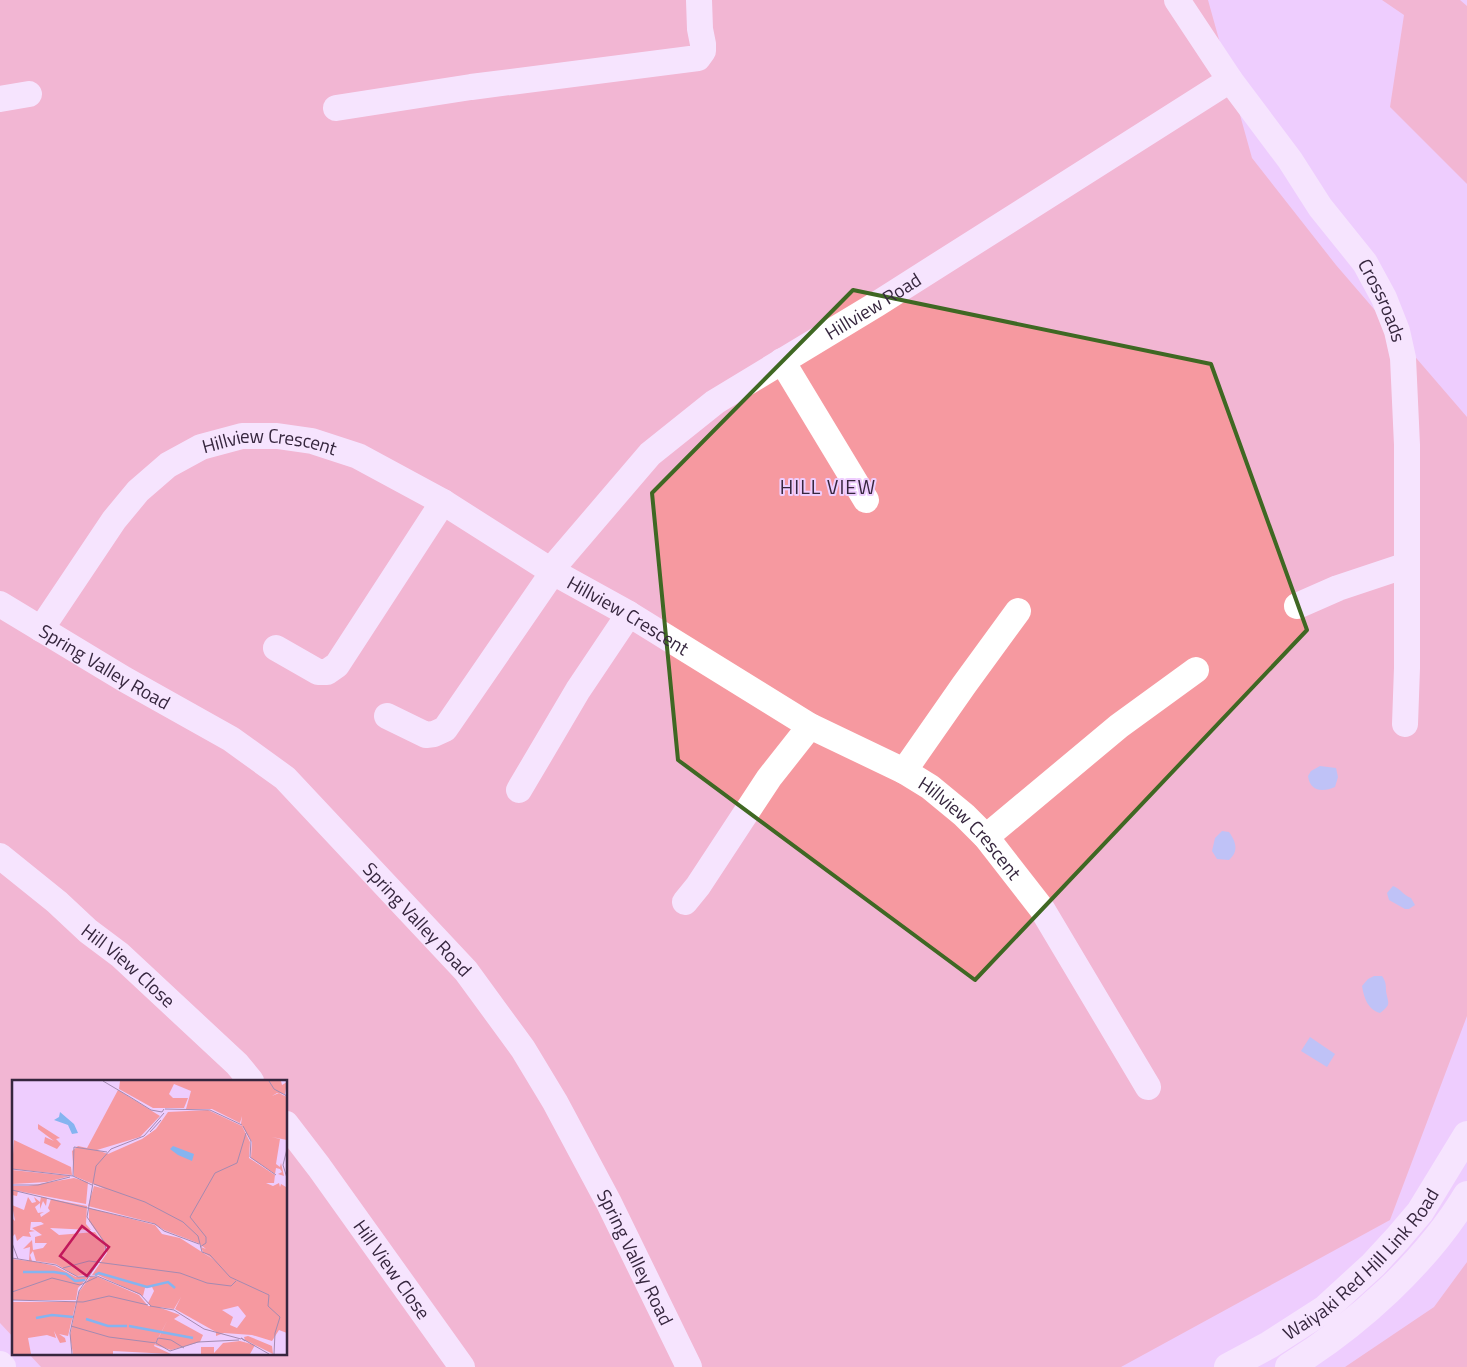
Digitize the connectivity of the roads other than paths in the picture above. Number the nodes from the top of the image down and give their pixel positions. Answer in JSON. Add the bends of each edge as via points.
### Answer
{"nodes":[{"id":1,"x":699,"y":0,"type":"edge"},
{"id":2,"x":1177,"y":0,"type":"edge"},
{"id":3,"x":1230,"y":80,"type":"junction"},
{"id":4,"x":29,"y":94,"type":"dead end"},
{"id":5,"x":0,"y":99,"type":"edge"},
{"id":6,"x":336,"y":108,"type":"dead end"},
{"id":7,"x":782,"y":361,"type":"junction"},
{"id":8,"x":866,"y":500,"type":"dead end"},
{"id":9,"x":443,"y":502,"type":"junction"},
{"id":10,"x":1407,"y":565,"type":"junction"},
{"id":11,"x":552,"y":572,"type":"junction"},
{"id":12,"x":0,"y":604,"type":"edge"},
{"id":13,"x":1297,"y":606,"type":"dead end"},
{"id":14,"x":1018,"y":611,"type":"dead end"},
{"id":15,"x":629,"y":614,"type":"junction"},
{"id":16,"x":41,"y":629,"type":"junction"},
{"id":17,"x":276,"y":648,"type":"dead end"},
{"id":18,"x":1196,"y":670,"type":"dead end"},
{"id":19,"x":387,"y":716,"type":"dead end"},
{"id":20,"x":1405,"y":724,"type":"dead end"},
{"id":21,"x":810,"y":726,"type":"junction"},
{"id":22,"x":904,"y":771,"type":"junction"},
{"id":23,"x":519,"y":790,"type":"dead end"},
{"id":24,"x":986,"y":837,"type":"junction"},
{"id":25,"x":0,"y":856,"type":"edge"},
{"id":26,"x":685,"y":902,"type":"dead end"},
{"id":27,"x":250,"y":1080,"type":"edge"},
{"id":28,"x":1148,"y":1087,"type":"dead end"},
{"id":29,"x":288,"y":1127,"type":"edge"},
{"id":30,"x":1467,"y":1135,"type":"edge"},
{"id":31,"x":1467,"y":1195,"type":"edge"},
{"id":32,"x":462,"y":1367,"type":"edge"},
{"id":33,"x":689,"y":1367,"type":"edge"},
{"id":34,"x":1228,"y":1367,"type":"edge"},
{"id":35,"x":1289,"y":1367,"type":"edge"}],
"edges":[{"from":1,"to":6,"type":"street","via":[[703,51],[698,58]]},
{"from":2,"to":3,"type":"street","name":"Crossroads"},
{"from":3,"to":7,"type":"street","name":"Hillview Road"},
{"from":3,"to":10,"type":"street","name":"Crossroads","via":[[1290,160],[1320,207],[1365,263],[1397,331],[1406,387]]},
{"from":4,"to":5,"type":"street"},
{"from":7,"to":8,"type":"street"},
{"from":7,"to":11,"type":"street","name":"Hillview Road","via":[[716,402],[650,454]]},
{"from":9,"to":11,"type":"street","name":"Hillview Crescent"},
{"from":9,"to":16,"type":"street","name":"Hillview Crescent","via":[[358,456],[312,441],[242,436],[201,447],[168,465],[138,491],[114,520]]},
{"from":9,"to":17,"type":"street","via":[[337,665],[326,672],[318,672]]},
{"from":10,"to":13,"type":"street","via":[[1338,588]]},
{"from":10,"to":20,"type":"street","name":"Crossroads"},
{"from":11,"to":15,"type":"street","name":"Hillview Crescent"},
{"from":11,"to":19,"type":"street","name":"Hillview Road","via":[[445,729],[426,735]]},
{"from":12,"to":16,"type":"street","name":"Spring Valley Road"},
{"from":14,"to":22,"type":"street"},
{"from":15,"to":21,"type":"street","name":"Hillview Crescent"},
{"from":15,"to":23,"type":"street","via":[[578,690]]},
{"from":16,"to":33,"type":"street","name":"Spring Valley Road","via":[[231,739],[284,778],[466,971],[523,1049],[554,1102],[609,1202]]},
{"from":18,"to":24,"type":"street","via":[[1119,726]]},
{"from":21,"to":22,"type":"street","name":"Hillview Crescent"},
{"from":21,"to":26,"type":"street","via":[[769,778]]},
{"from":22,"to":24,"type":"street","name":"Hillview Crescent","via":[[930,787]]},
{"from":24,"to":28,"type":"street","name":"Hillview Crescent","via":[[1042,909]]},
{"from":25,"to":27,"type":"street","name":"Hill View Close","via":[[120,955]]},
{"from":29,"to":32,"type":"street","name":"Hill View Close"},
{"from":30,"to":34,"type":"main road","name":"Waiyaki Red Hill Link Road","via":[[1420,1212],[1373,1265],[1324,1309]]},
{"from":31,"to":35,"type":"main road","name":"Waiyaki Red Hill Link Road","via":[[1444,1230],[1409,1270],[1355,1320]]}]}
